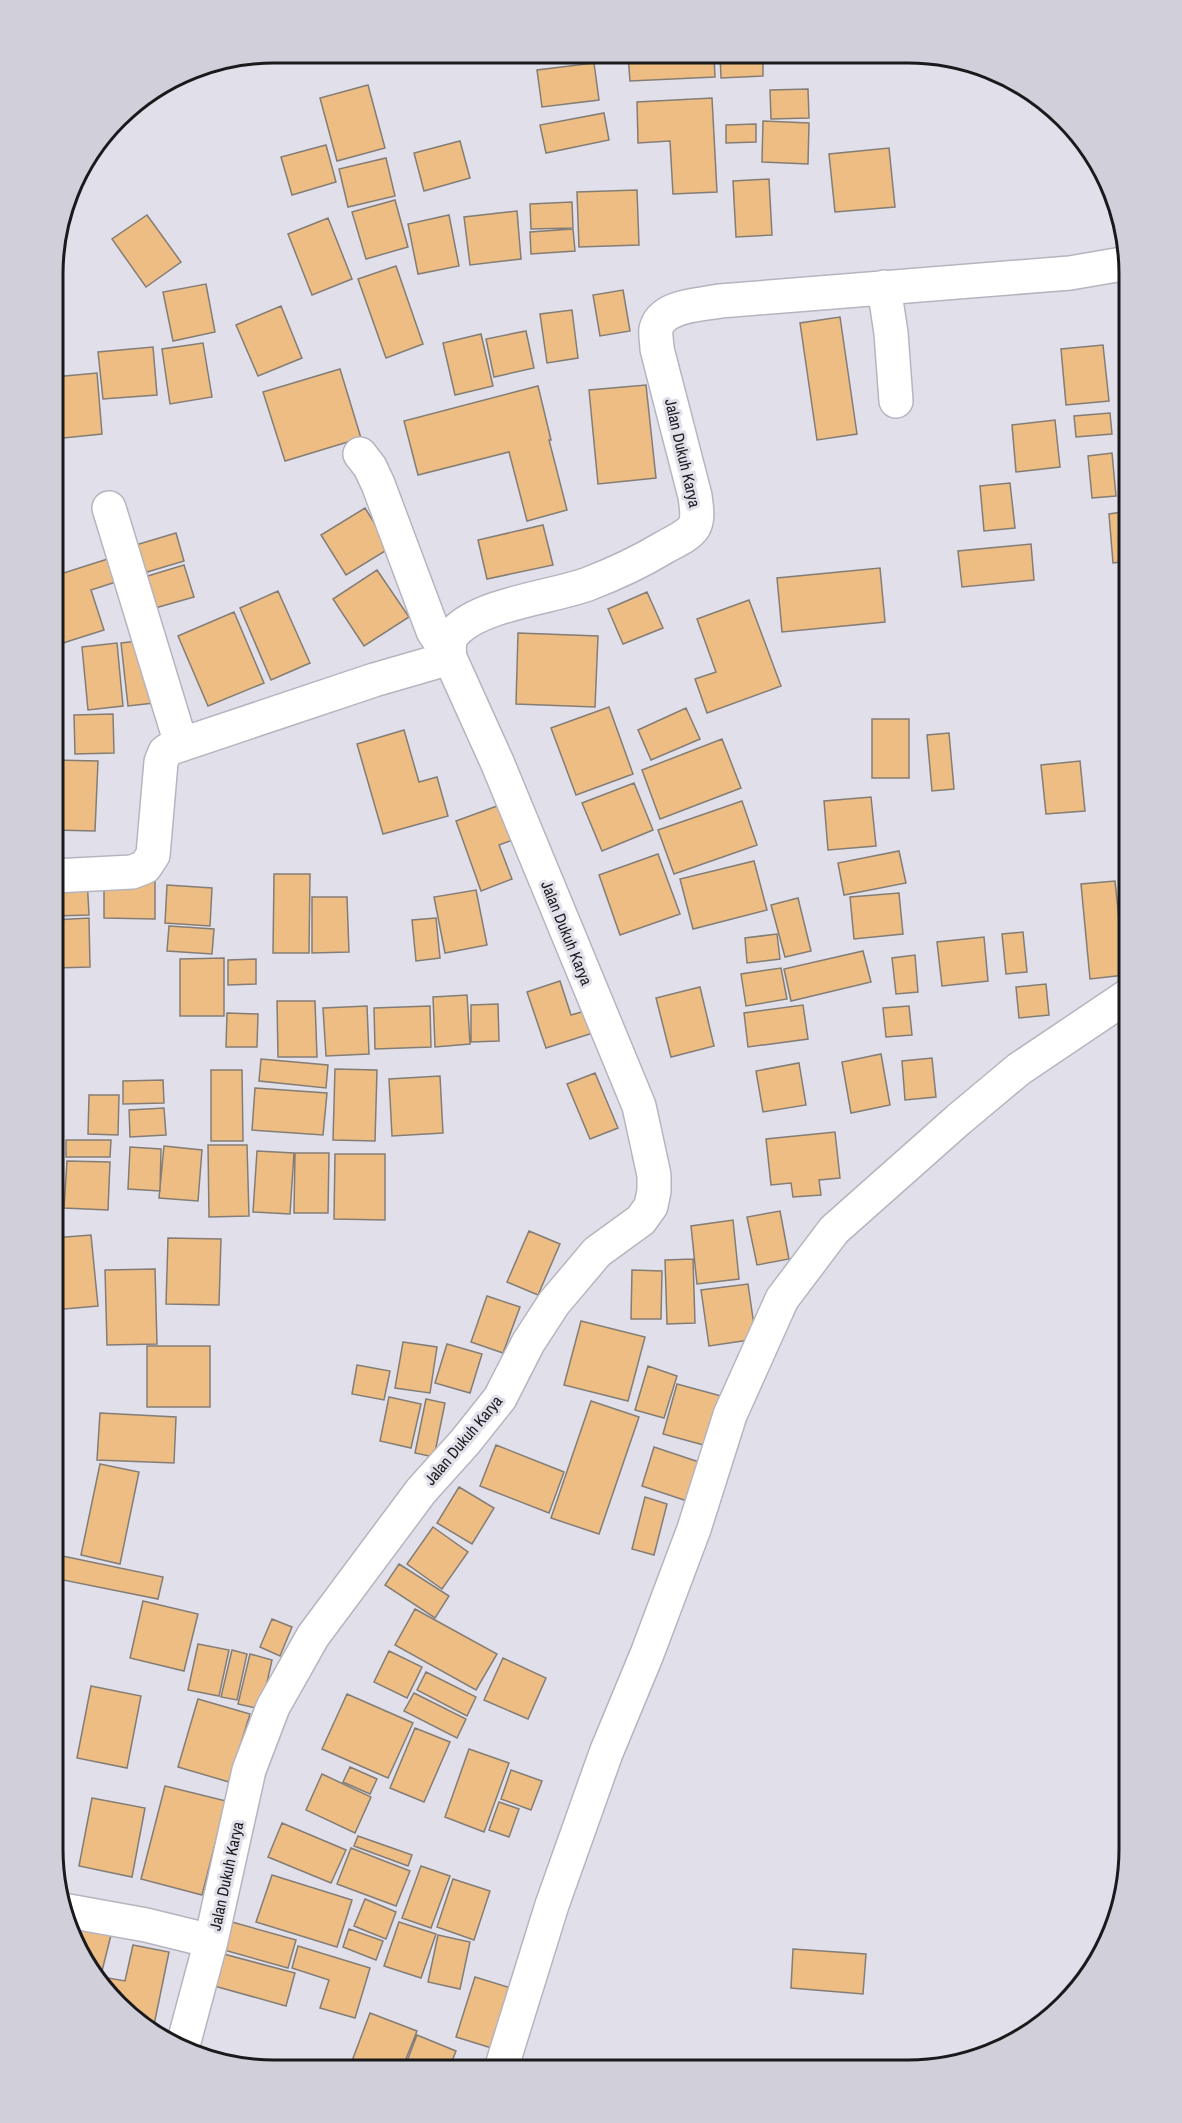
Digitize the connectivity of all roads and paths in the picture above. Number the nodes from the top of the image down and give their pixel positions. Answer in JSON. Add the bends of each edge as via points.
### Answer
{"nodes":[{"id":1,"x":1119,"y":265,"type":"edge"},
{"id":2,"x":884,"y":287,"type":"junction"},
{"id":3,"x":896,"y":401,"type":"dead end"},
{"id":4,"x":360,"y":454,"type":"dead end"},
{"id":5,"x":109,"y":508,"type":"dead end"},
{"id":6,"x":449,"y":652,"type":"junction"},
{"id":7,"x":181,"y":744,"type":"junction"},
{"id":8,"x":63,"y":876,"type":"edge"},
{"id":9,"x":1119,"y":1002,"type":"edge"},
{"id":10,"x":72,"y":1912,"type":"edge"},
{"id":11,"x":211,"y":1941,"type":"junction"},
{"id":12,"x":184,"y":2040,"type":"edge"},
{"id":13,"x":504,"y":2060,"type":"edge"}],
"edges":[{"from":1,"to":2,"type":"street","name":"Jalan Dukuh Karya","via":[[1070,273]]},
{"from":2,"to":3,"type":"street"},
{"from":2,"to":6,"type":"street","name":"Jalan Dukuh Karya","via":[[720,301],[665,315],[656,329],[657,349],[695,495],[694,527],[646,559],[588,584],[465,624],[453,633]]},
{"from":4,"to":6,"type":"street","via":[[378,484],[433,631]]},
{"from":5,"to":7,"type":"street"},
{"from":6,"to":7,"type":"street"},
{"from":6,"to":11,"type":"street","name":"Jalan Dukuh Karya","via":[[639,1106],[654,1191],[651,1206],[641,1220],[597,1252],[554,1303],[500,1398],[421,1491],[313,1636],[273,1707],[249,1770]]},
{"from":7,"to":8,"type":"street","via":[[165,752],[161,762],[153,855],[145,867],[132,872]]},
{"from":9,"to":13,"type":"street","via":[[1019,1069],[958,1120],[834,1230],[782,1299],[730,1415],[686,1550],[606,1753],[552,1905]]},
{"from":10,"to":11,"type":"street"},
{"from":11,"to":12,"type":"street","name":"Jalan Dukuh Karya"}]}
